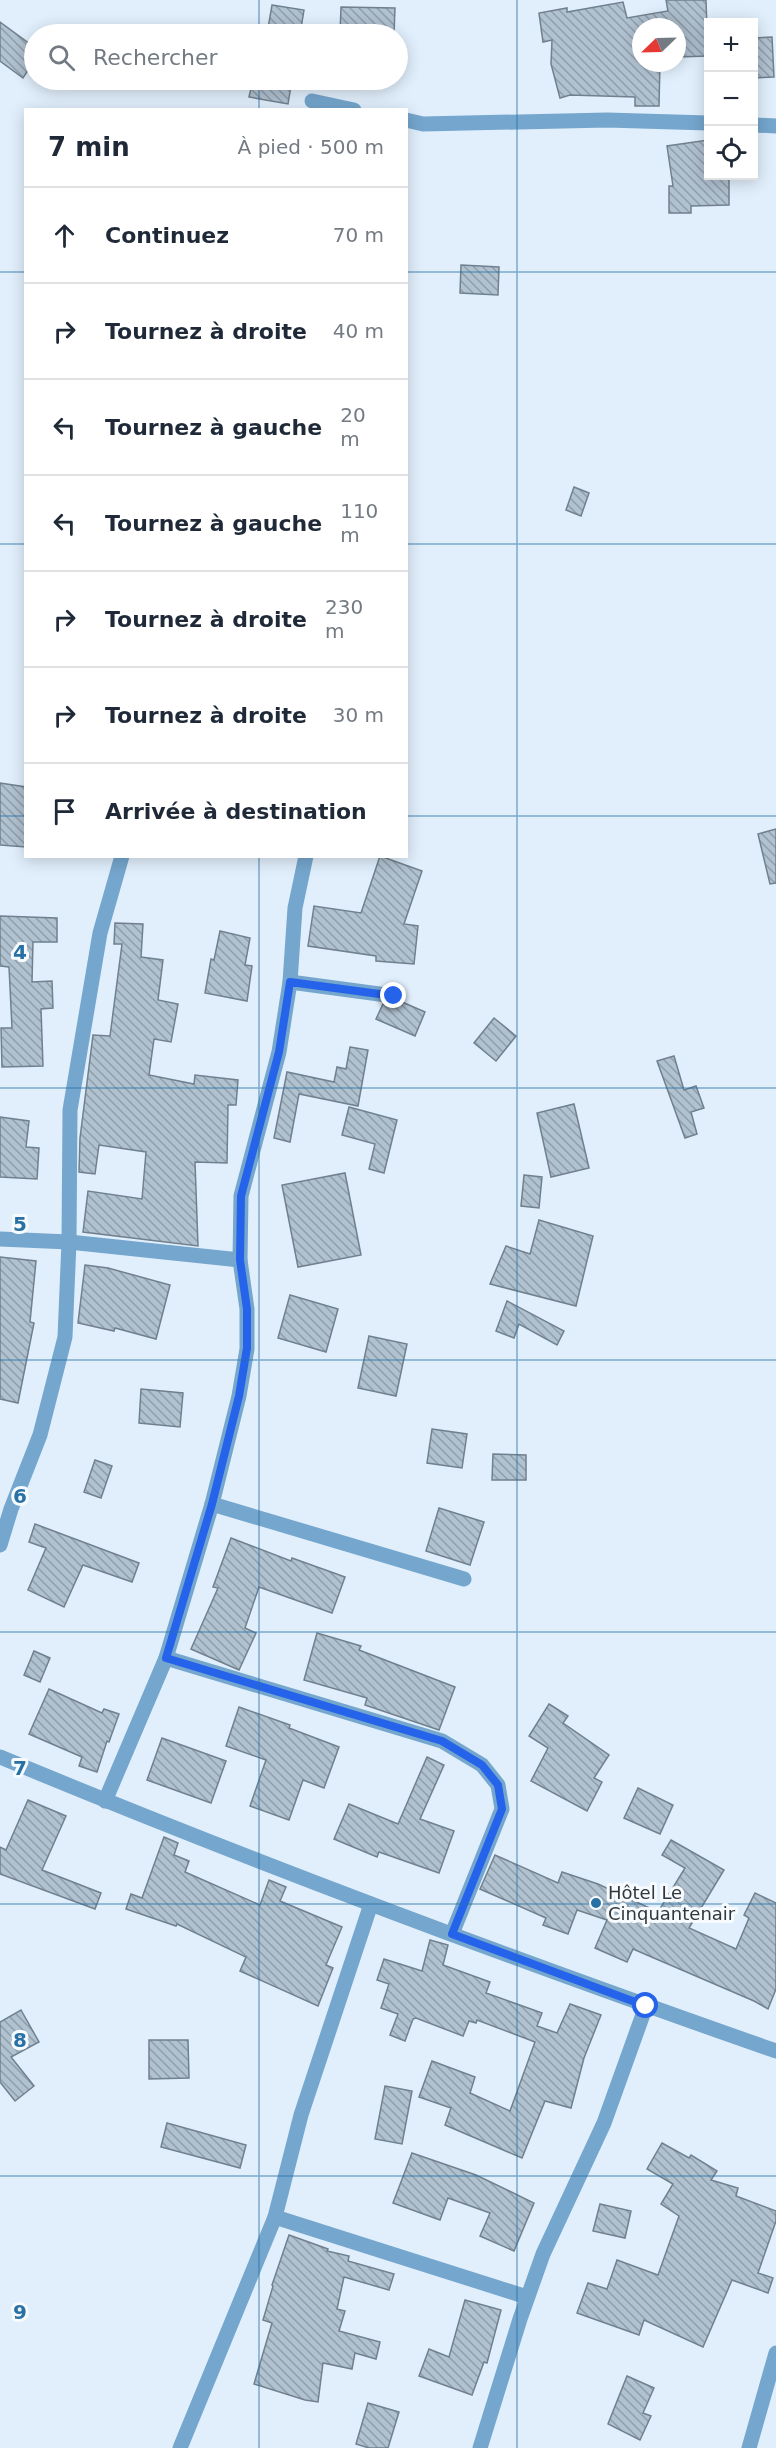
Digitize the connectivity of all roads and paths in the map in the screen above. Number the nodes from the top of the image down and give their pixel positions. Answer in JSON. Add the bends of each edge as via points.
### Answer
{"nodes":[{"id":1,"x":312,"y":101,"type":"dead end"},
{"id":2,"x":345,"y":108,"type":"edge"},
{"id":3,"x":408,"y":120,"type":"edge"},
{"id":4,"x":704,"y":123,"type":"edge"},
{"id":5,"x":758,"y":125,"type":"edge"},
{"id":6,"x":776,"y":126,"type":"edge"},
{"id":7,"x":121,"y":858,"type":"edge"},
{"id":8,"x":306,"y":858,"type":"edge"},
{"id":9,"x":290,"y":982,"type":"junction"},
{"id":10,"x":394,"y":996,"type":"dead end"},
{"id":11,"x":0,"y":1239,"type":"edge"},
{"id":12,"x":69,"y":1242,"type":"junction"},
{"id":13,"x":240,"y":1260,"type":"junction"},
{"id":14,"x":212,"y":1504,"type":"junction"},
{"id":15,"x":0,"y":1545,"type":"edge"},
{"id":16,"x":464,"y":1579,"type":"dead end"},
{"id":17,"x":166,"y":1658,"type":"junction"},
{"id":18,"x":0,"y":1757,"type":"edge"},
{"id":19,"x":105,"y":1801,"type":"junction"},
{"id":20,"x":371,"y":1904,"type":"junction"},
{"id":21,"x":452,"y":1934,"type":"junction"},
{"id":22,"x":646,"y":2006,"type":"junction"},
{"id":23,"x":776,"y":2051,"type":"edge"},
{"id":24,"x":275,"y":2217,"type":"junction"},
{"id":25,"x":527,"y":2296,"type":"junction"},
{"id":26,"x":776,"y":2353,"type":"edge"},
{"id":27,"x":180,"y":2448,"type":"edge"},
{"id":28,"x":480,"y":2448,"type":"edge"},
{"id":29,"x":749,"y":2448,"type":"edge"}],
"edges":[{"from":1,"to":2,"type":"street"},
{"from":3,"to":4,"type":"street","via":[[423,124],[607,120]]},
{"from":5,"to":6,"type":"street"},
{"from":7,"to":12,"type":"street","via":[[100,933],[70,1110]]},
{"from":8,"to":9,"type":"street","via":[[295,908]]},
{"from":9,"to":10,"type":"street"},
{"from":9,"to":13,"type":"street","via":[[279,1052],[241,1196]]},
{"from":11,"to":12,"type":"street"},
{"from":12,"to":13,"type":"street"},
{"from":12,"to":15,"type":"street","via":[[65,1337],[40,1435]]},
{"from":13,"to":14,"type":"street","via":[[247,1309],[247,1348]]},
{"from":14,"to":16,"type":"street"},
{"from":14,"to":17,"type":"street"},
{"from":17,"to":19,"type":"street"},
{"from":17,"to":21,"type":"street","via":[[442,1741],[482,1765],[498,1785],[502,1809]]},
{"from":18,"to":19,"type":"street"},
{"from":19,"to":20,"type":"street"},
{"from":20,"to":21,"type":"street"},
{"from":20,"to":24,"type":"street","via":[[301,2115]]},
{"from":21,"to":22,"type":"street"},
{"from":22,"to":23,"type":"street"},
{"from":22,"to":25,"type":"street","via":[[604,2123]]},
{"from":24,"to":25,"type":"street"},
{"from":24,"to":27,"type":"street"},
{"from":25,"to":28,"type":"street"},
{"from":26,"to":29,"type":"street"}]}
